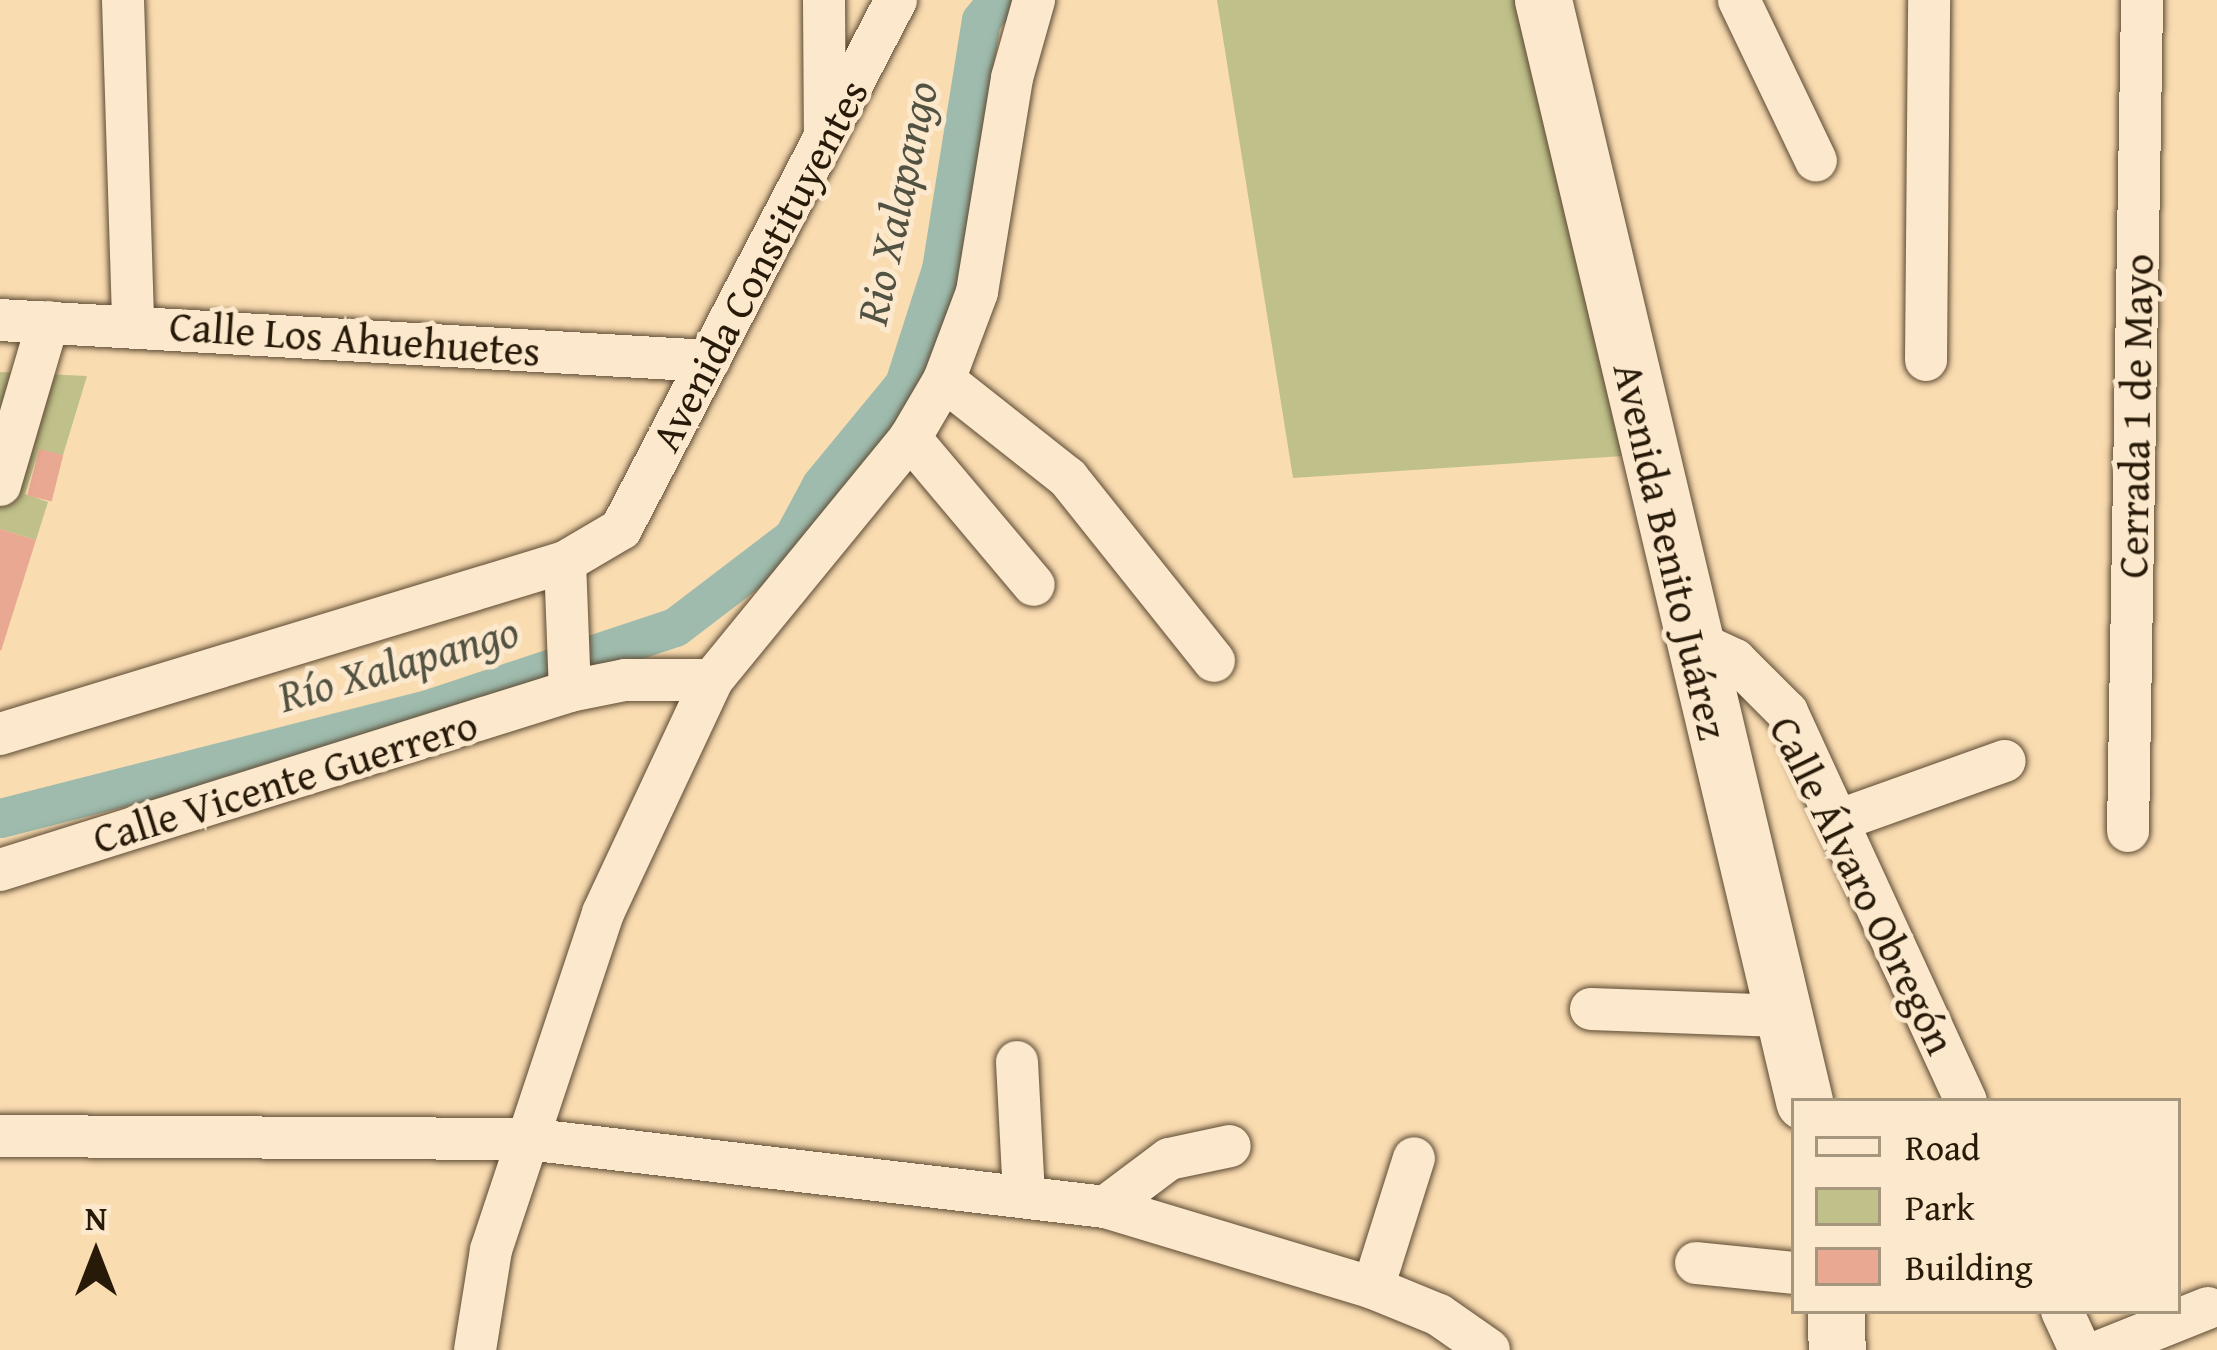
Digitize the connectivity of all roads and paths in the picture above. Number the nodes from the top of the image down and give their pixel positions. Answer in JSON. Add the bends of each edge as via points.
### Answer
{"nodes":[{"id":1,"x":123,"y":0,"type":"edge"},
{"id":2,"x":824,"y":0,"type":"edge"},
{"id":3,"x":896,"y":0,"type":"edge"},
{"id":4,"x":1034,"y":0,"type":"edge"},
{"id":5,"x":1543,"y":0,"type":"edge"},
{"id":6,"x":1739,"y":0,"type":"edge"},
{"id":7,"x":1929,"y":0,"type":"edge"},
{"id":8,"x":2142,"y":0,"type":"edge"},
{"id":9,"x":826,"y":139,"type":"junction"},
{"id":10,"x":1816,"y":161,"type":"dead end"},
{"id":11,"x":0,"y":320,"type":"edge"},
{"id":12,"x":48,"y":322,"type":"junction"},
{"id":13,"x":134,"y":324,"type":"junction"},
{"id":14,"x":1926,"y":360,"type":"dead end"},
{"id":15,"x":709,"y":361,"type":"junction"},
{"id":16,"x":944,"y":380,"type":"junction"},
{"id":17,"x":910,"y":438,"type":"junction"},
{"id":18,"x":0,"y":485,"type":"edge"},
{"id":19,"x":565,"y":562,"type":"junction"},
{"id":20,"x":1034,"y":586,"type":"dead end"},
{"id":21,"x":1690,"y":639,"type":"junction"},
{"id":22,"x":1214,"y":661,"type":"dead end"},
{"id":23,"x":712,"y":680,"type":"junction"},
{"id":24,"x":569,"y":681,"type":"junction"},
{"id":25,"x":0,"y":734,"type":"edge"},
{"id":26,"x":2005,"y":761,"type":"dead end"},
{"id":27,"x":1837,"y":820,"type":"junction"},
{"id":28,"x":2128,"y":831,"type":"dead end"},
{"id":29,"x":0,"y":870,"type":"edge"},
{"id":30,"x":1591,"y":1009,"type":"dead end"},
{"id":31,"x":1786,"y":1016,"type":"junction"},
{"id":32,"x":1017,"y":1062,"type":"dead end"},
{"id":33,"x":1803,"y":1098,"type":"edge"},
{"id":34,"x":1965,"y":1098,"type":"edge"},
{"id":35,"x":0,"y":1136,"type":"edge"},
{"id":36,"x":527,"y":1139,"type":"junction"},
{"id":37,"x":1230,"y":1146,"type":"dead end"},
{"id":38,"x":1414,"y":1158,"type":"dead end"},
{"id":39,"x":1024,"y":1196,"type":"junction"},
{"id":40,"x":1105,"y":1208,"type":"junction"},
{"id":41,"x":1696,"y":1263,"type":"dead end"},
{"id":42,"x":1791,"y":1274,"type":"edge"},
{"id":43,"x":1373,"y":1288,"type":"junction"},
{"id":44,"x":2208,"y":1308,"type":"dead end"},
{"id":45,"x":1836,"y":1314,"type":"edge"},
{"id":46,"x":2063,"y":1314,"type":"edge"},
{"id":47,"x":476,"y":1350,"type":"edge"},
{"id":48,"x":1489,"y":1350,"type":"edge"},
{"id":49,"x":1837,"y":1350,"type":"edge"},
{"id":50,"x":2080,"y":1350,"type":"edge"},
{"id":51,"x":2103,"y":1350,"type":"edge"}],
"edges":[{"from":1,"to":13,"type":"street"},
{"from":2,"to":9,"type":"street"},
{"from":3,"to":9,"type":"street","name":"Avenida Constituyentes"},
{"from":4,"to":16,"type":"street","via":[[1012,77],[977,292]]},
{"from":5,"to":21,"type":"main road","name":"Avenida Benito Juárez"},
{"from":6,"to":10,"type":"street"},
{"from":7,"to":14,"type":"street"},
{"from":8,"to":28,"type":"street","name":"Cerrada 1 de Mayo"},
{"from":9,"to":15,"type":"street","name":"Avenida Constituyentes"},
{"from":11,"to":12,"type":"street","name":"Calle Los Ahuehuetes"},
{"from":12,"to":13,"type":"street","name":"Calle Los Ahuehuetes"},
{"from":12,"to":18,"type":"street"},
{"from":13,"to":15,"type":"street","name":"Calle Los Ahuehuetes"},
{"from":15,"to":19,"type":"street","name":"Avenida Constituyentes","via":[[621,529]]},
{"from":16,"to":17,"type":"street"},
{"from":16,"to":22,"type":"street","via":[[1068,478]]},
{"from":17,"to":20,"type":"street"},
{"from":17,"to":23,"type":"street"},
{"from":19,"to":24,"type":"street"},
{"from":19,"to":25,"type":"street"},
{"from":21,"to":27,"type":"street","name":"Calle Álvaro Obregón","via":[[1735,660],[1787,712]]},
{"from":21,"to":31,"type":"main road","name":"Avenida Benito Juárez"},
{"from":23,"to":24,"type":"street","name":"Calle Vicente Guerrero"},
{"from":23,"to":36,"type":"street","via":[[603,913]]},
{"from":24,"to":29,"type":"street","name":"Calle Vicente Guerrero"},
{"from":26,"to":27,"type":"street"},
{"from":27,"to":34,"type":"street","name":"Calle Álvaro Obregón"},
{"from":30,"to":31,"type":"street"},
{"from":31,"to":33,"type":"main road","name":"Avenida Benito Juárez"},
{"from":32,"to":39,"type":"street"},
{"from":35,"to":36,"type":"street"},
{"from":36,"to":39,"type":"street"},
{"from":36,"to":47,"type":"street","via":[[490,1250]]},
{"from":37,"to":40,"type":"street","via":[[1169,1159]]},
{"from":38,"to":43,"type":"street"},
{"from":39,"to":40,"type":"street"},
{"from":40,"to":43,"type":"street"},
{"from":41,"to":42,"type":"street"},
{"from":43,"to":48,"type":"street","via":[[1439,1315]]},
{"from":44,"to":51,"type":"street"},
{"from":45,"to":49,"type":"main road"},
{"from":46,"to":50,"type":"street"}]}
